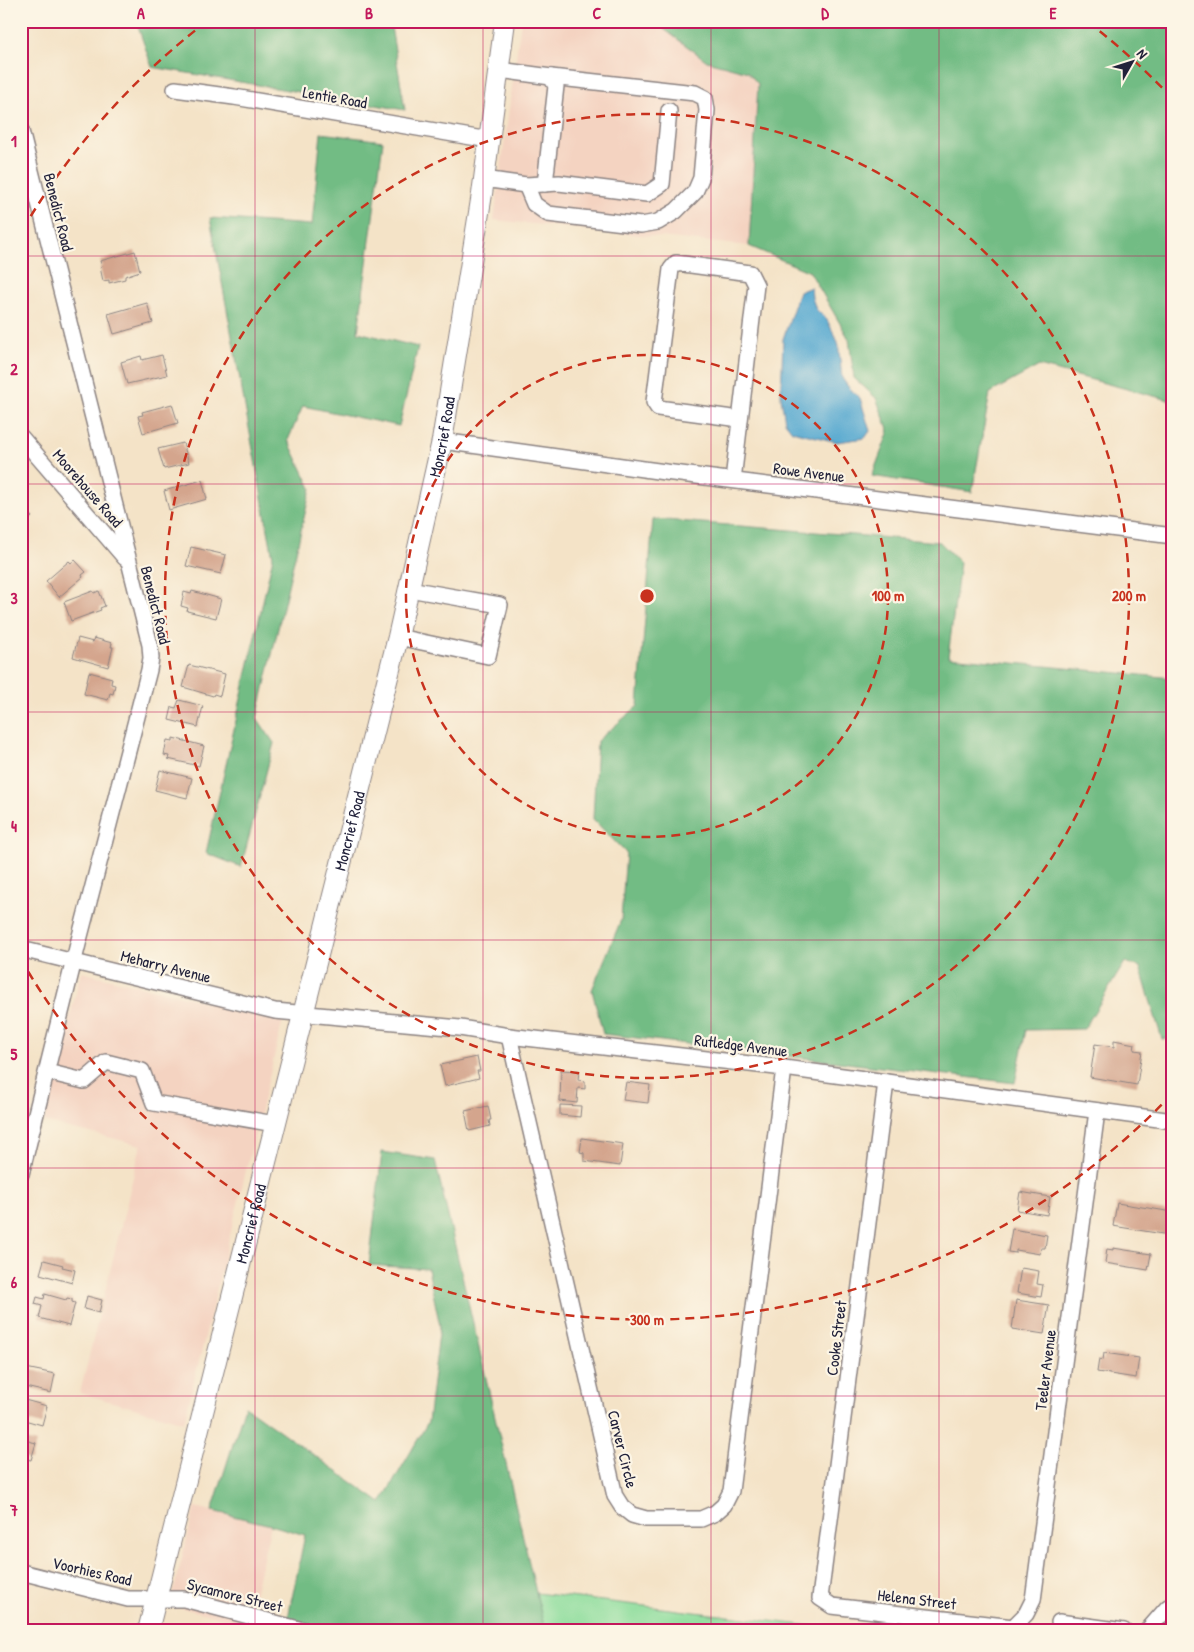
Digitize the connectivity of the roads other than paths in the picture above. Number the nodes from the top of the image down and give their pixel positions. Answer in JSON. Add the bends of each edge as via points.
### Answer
{"nodes":[{"id":1,"x":505,"y":21,"type":"edge"},
{"id":2,"x":499,"y":70,"type":"junction"},
{"id":3,"x":551,"y":77,"type":"junction"},
{"id":4,"x":176,"y":89,"type":"dead end"},
{"id":5,"x":669,"y":111,"type":"dead end"},
{"id":6,"x":21,"y":131,"type":"edge"},
{"id":7,"x":489,"y":140,"type":"junction"},
{"id":8,"x":484,"y":179,"type":"junction"},
{"id":9,"x":545,"y":184,"type":"junction"},
{"id":10,"x":526,"y":185,"type":"junction"},
{"id":11,"x":740,"y":419,"type":"junction"},
{"id":12,"x":21,"y":437,"type":"edge"},
{"id":13,"x":442,"y":442,"type":"junction"},
{"id":14,"x":733,"y":480,"type":"junction"},
{"id":15,"x":1173,"y":536,"type":"edge"},
{"id":16,"x":128,"y":562,"type":"junction"},
{"id":17,"x":409,"y":589,"type":"junction"},
{"id":18,"x":398,"y":637,"type":"junction"},
{"id":19,"x":21,"y":949,"type":"edge"},
{"id":20,"x":74,"y":962,"type":"junction"},
{"id":21,"x":303,"y":1012,"type":"junction"},
{"id":22,"x":509,"y":1036,"type":"junction"},
{"id":23,"x":784,"y":1068,"type":"junction"},
{"id":24,"x":47,"y":1072,"type":"junction"},
{"id":25,"x":886,"y":1082,"type":"junction"},
{"id":26,"x":1097,"y":1111,"type":"junction"},
{"id":27,"x":1173,"y":1120,"type":"edge"},
{"id":28,"x":275,"y":1124,"type":"junction"},
{"id":29,"x":21,"y":1174,"type":"edge"},
{"id":30,"x":21,"y":1572,"type":"edge"},
{"id":31,"x":820,"y":1598,"type":"joint"},
{"id":32,"x":156,"y":1599,"type":"junction"},
{"id":33,"x":1173,"y":1608,"type":"edge"},
{"id":34,"x":1059,"y":1622,"type":"dead end"},
{"id":35,"x":1013,"y":1628,"type":"joint"},
{"id":36,"x":148,"y":1631,"type":"edge"},
{"id":37,"x":306,"y":1631,"type":"edge"},
{"id":38,"x":1124,"y":1631,"type":"edge"},
{"id":39,"x":1147,"y":1631,"type":"edge"}],
"edges":[{"from":1,"to":2,"type":"main road","name":"Moncrief Road"},
{"from":2,"to":3,"type":"street"},
{"from":2,"to":7,"type":"main road","name":"Moncrief Road"},
{"from":3,"to":9,"type":"street","via":[[556,86]]},
{"from":3,"to":10,"type":"street","via":[[696,93],[706,98],[702,178],[695,192],[676,211],[658,222],[641,225],[548,214],[534,204]]},
{"from":4,"to":7,"type":"street","name":"Lentie Road"},
{"from":5,"to":9,"type":"street","via":[[662,184],[647,194]]},
{"from":6,"to":16,"type":"street","name":"Benedict Road"},
{"from":7,"to":8,"type":"main road","name":"Moncrief Road"},
{"from":8,"to":10,"type":"street"},
{"from":8,"to":13,"type":"main road","name":"Moncrief Road"},
{"from":9,"to":10,"type":"street"},
{"from":11,"to":11,"type":"street","via":[[756,285],[750,273],[676,263],[671,269],[654,402],[658,408]]},
{"from":11,"to":14,"type":"street"},
{"from":12,"to":16,"type":"street","name":"Moorehouse Road"},
{"from":13,"to":14,"type":"street","name":"Rowe Avenue"},
{"from":13,"to":17,"type":"main road","name":"Moncrief Road"},
{"from":14,"to":15,"type":"street","name":"Rowe Avenue"},
{"from":16,"to":20,"type":"street","name":"Benedict Road","via":[[150,645],[150,664]]},
{"from":17,"to":18,"type":"main road","name":"Moncrief Road"},
{"from":17,"to":18,"type":"street","via":[[500,605],[488,656]]},
{"from":18,"to":21,"type":"main road","name":"Moncrief Road"},
{"from":19,"to":20,"type":"street","name":"Meharry Avenue"},
{"from":20,"to":21,"type":"street","name":"Meharry Avenue","via":[[276,1010]]},
{"from":20,"to":24,"type":"street","name":"Benedict Road"},
{"from":21,"to":22,"type":"street","name":"Rutledge Avenue"},
{"from":21,"to":28,"type":"main road","name":"Moncrief Road"},
{"from":22,"to":23,"type":"street","name":"Rutledge Avenue"},
{"from":22,"to":23,"type":"street","name":"Carver Circle","via":[[615,1496],[632,1516],[646,1519],[701,1519],[716,1513],[731,1492]]},
{"from":23,"to":25,"type":"street","name":"Rutledge Avenue"},
{"from":24,"to":28,"type":"street","via":[[84,1081],[106,1062],[142,1071],[154,1103]]},
{"from":24,"to":29,"type":"street","name":"Benedict Road"},
{"from":25,"to":26,"type":"street","name":"Rutledge Avenue"},
{"from":25,"to":31,"type":"street","name":"Cooke Street"},
{"from":26,"to":27,"type":"street","name":"Rutledge Avenue"},
{"from":26,"to":35,"type":"street","name":"Teeler Avenue","via":[[1033,1600]]},
{"from":28,"to":32,"type":"main road","name":"Moncrief Road"},
{"from":30,"to":32,"type":"street","name":"Voorhies Road","via":[[128,1599]]},
{"from":31,"to":35,"type":"street","name":"Helena Street","via":[[832,1606]]},
{"from":32,"to":36,"type":"main road","name":"Moncrief Road"},
{"from":32,"to":37,"type":"street","name":"Sycamore Street","via":[[184,1599]]},
{"from":33,"to":39,"type":"street","via":[[1168,1607]]},
{"from":34,"to":38,"type":"street"}]}
